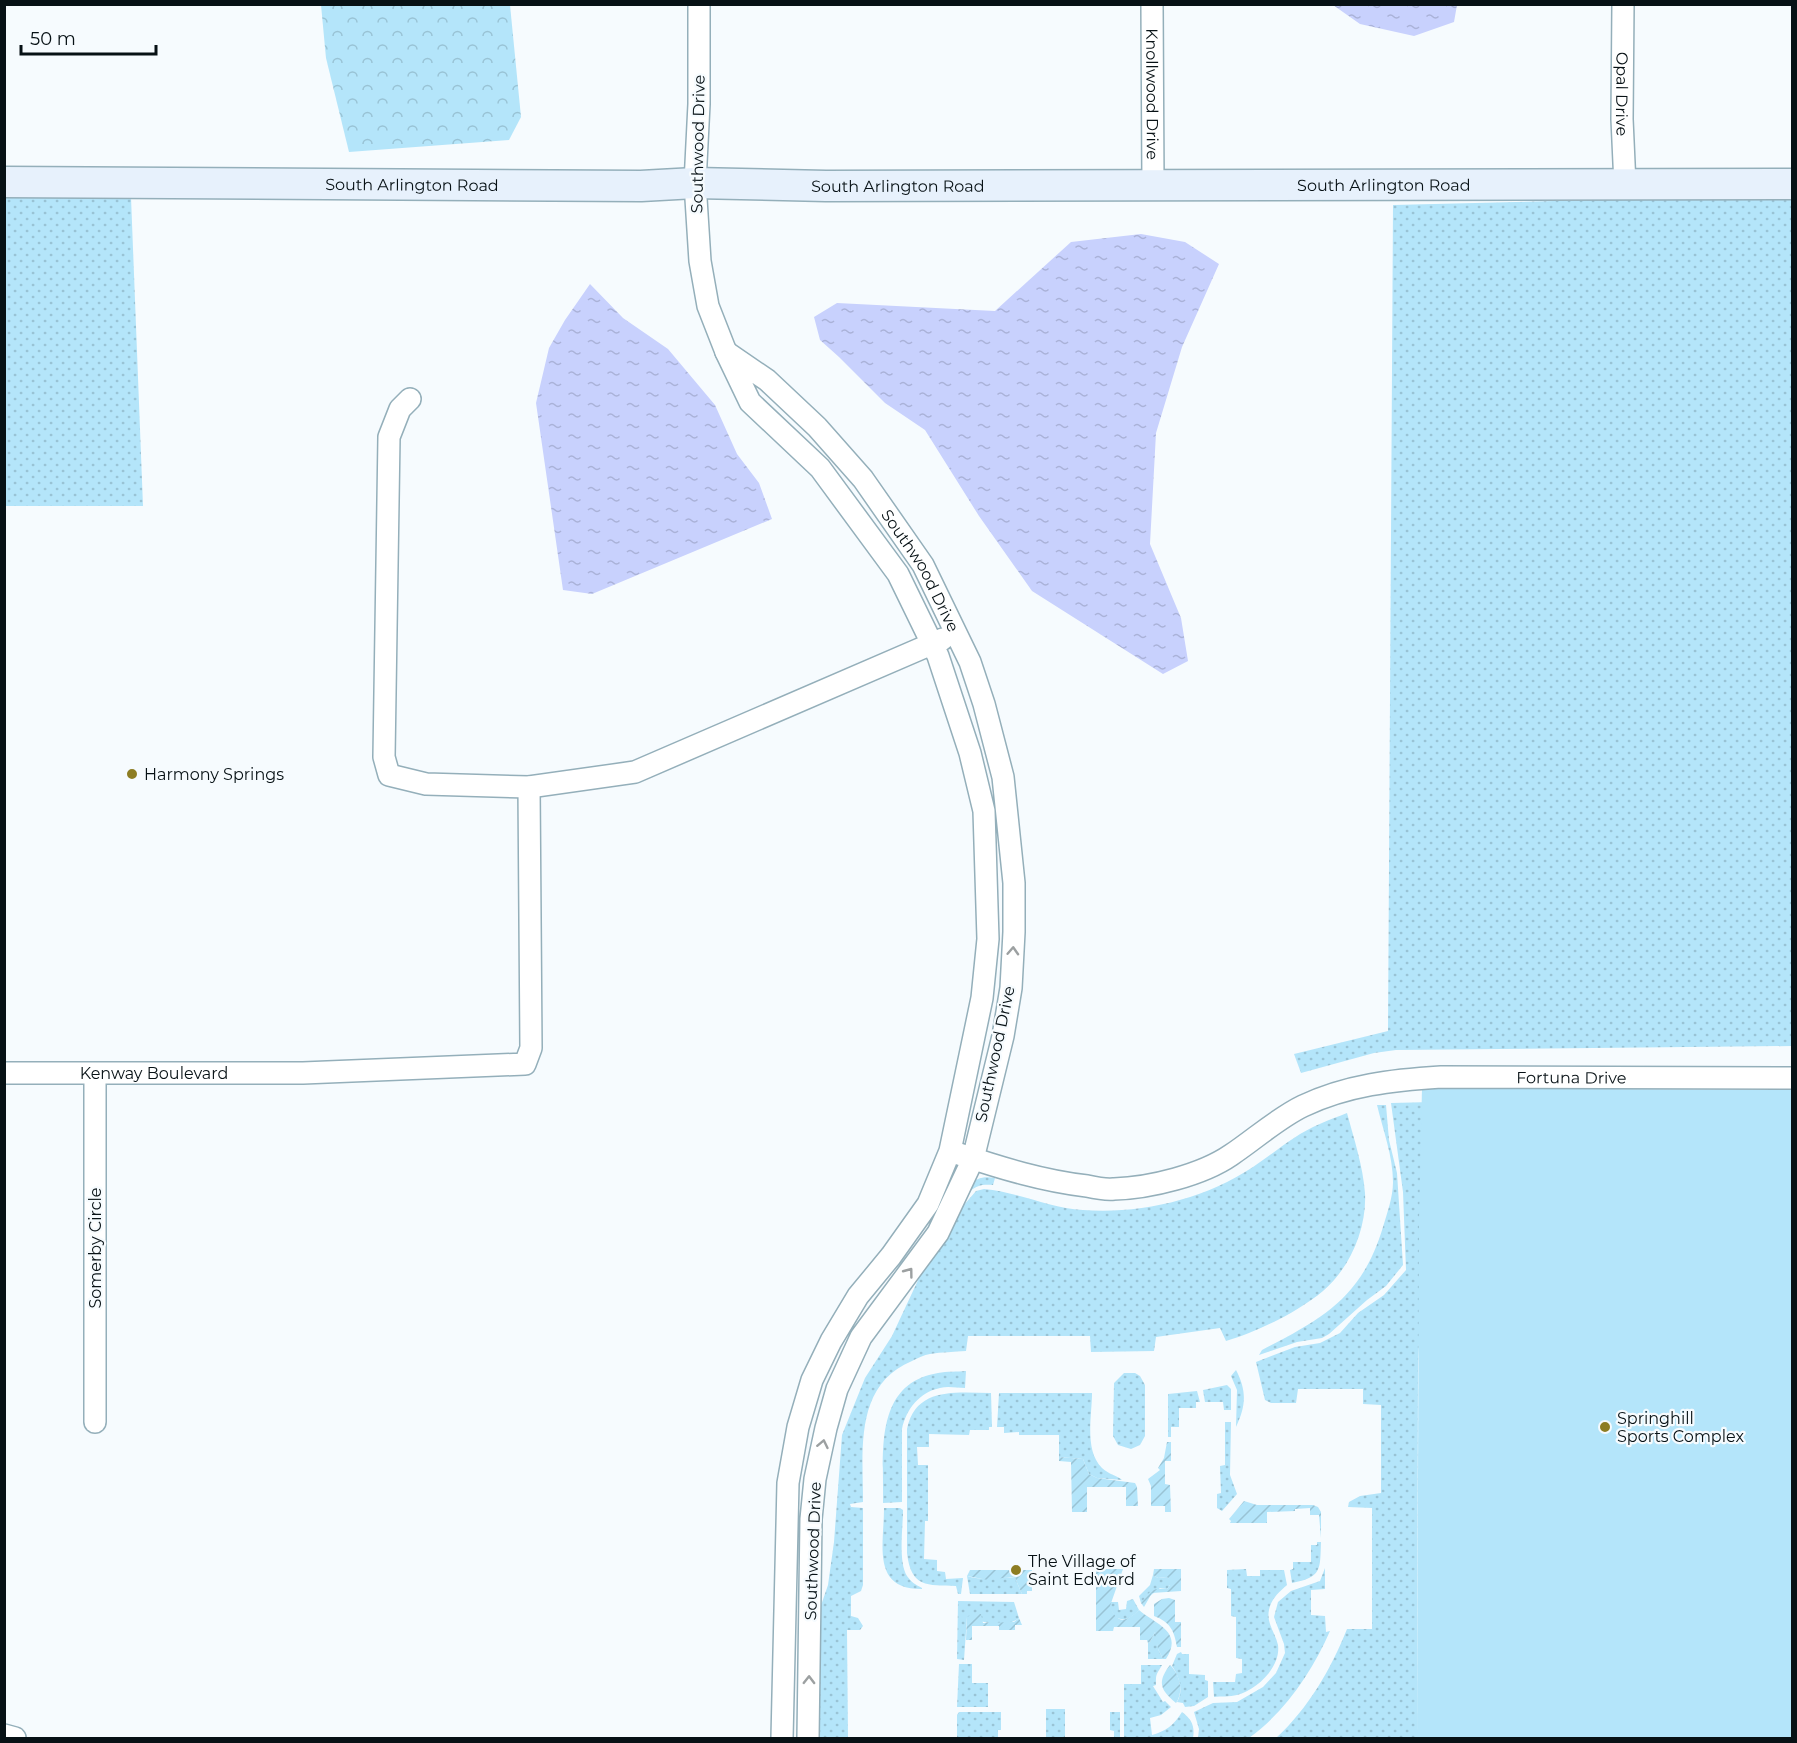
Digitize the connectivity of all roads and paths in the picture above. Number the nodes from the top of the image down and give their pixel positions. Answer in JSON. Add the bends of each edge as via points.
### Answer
{"nodes":[{"id":1,"x":699,"y":4,"type":"edge"},
{"id":2,"x":1152,"y":4,"type":"edge"},
{"id":3,"x":1623,"y":4,"type":"edge"},
{"id":4,"x":4,"y":182,"type":"edge"},
{"id":5,"x":695,"y":183,"type":"junction"},
{"id":6,"x":1625,"y":184,"type":"junction"},
{"id":7,"x":1792,"y":184,"type":"edge"},
{"id":8,"x":1153,"y":185,"type":"junction"},
{"id":9,"x":726,"y":352,"type":"junction"},
{"id":10,"x":410,"y":399,"type":"dead end"},
{"id":11,"x":957,"y":632,"type":"junction"},
{"id":12,"x":932,"y":644,"type":"junction"},
{"id":13,"x":529,"y":787,"type":"junction"},
{"id":14,"x":4,"y":1073,"type":"edge"},
{"id":15,"x":95,"y":1074,"type":"junction"},
{"id":16,"x":1792,"y":1077,"type":"edge"},
{"id":17,"x":950,"y":1151,"type":"junction"},
{"id":18,"x":973,"y":1159,"type":"junction"},
{"id":19,"x":95,"y":1422,"type":"dead end"},
{"id":20,"x":4,"y":1735,"type":"edge"},
{"id":21,"x":15,"y":1738,"type":"edge"},
{"id":22,"x":782,"y":1738,"type":"edge"},
{"id":23,"x":808,"y":1738,"type":"edge"}],
"edges":[{"from":1,"to":5,"type":"street","name":"Southwood Drive"},
{"from":2,"to":8,"type":"street","name":"Knollwood Drive"},
{"from":3,"to":6,"type":"street","name":"Opal Drive"},
{"from":4,"to":5,"type":"main road","name":"South Arlington Road","via":[[630,186]]},
{"from":5,"to":8,"type":"main road","name":"South Arlington Road"},
{"from":5,"to":9,"type":"street","name":"Southwood Drive","via":[[700,261],[708,306]]},
{"from":6,"to":7,"type":"main road","name":"South Arlington Road"},
{"from":6,"to":8,"type":"main road","name":"South Arlington Road"},
{"from":9,"to":11,"type":"street","name":"Southwood Drive","via":[[767,380],[817,427],[863,479],[923,565]]},
{"from":9,"to":12,"type":"street","name":"Southwood Drive","via":[[750,402],[820,468],[898,574]]},
{"from":10,"to":13,"type":"street","via":[[400,409],[389,437],[384,757],[389,775],[426,784]]},
{"from":11,"to":12,"type":"street"},
{"from":18,"to":11,"type":"street","name":"Southwood Drive","one_way":true,"via":[[1011,988],[1014,883],[1003,777],[984,704]]},
{"from":12,"to":13,"type":"street","via":[[635,772]]},
{"from":12,"to":17,"type":"street","name":"Southwood Drive","via":[[970,753],[984,812],[988,939],[982,998]]},
{"from":13,"to":15,"type":"street","name":"Kenway Boulevard","via":[[531,1048],[525,1064]]},
{"from":14,"to":15,"type":"street","name":"Kenway Boulevard"},
{"from":15,"to":19,"type":"street","name":"Somerby Circle"},
{"from":16,"to":18,"type":"street","name":"Fortuna Drive","via":[[1391,1080],[1352,1088],[1302,1107],[1229,1157],[1194,1173],[1113,1190],[1003,1169]]},
{"from":17,"to":18,"type":"street","name":"Fortuna Drive"},
{"from":17,"to":22,"type":"street","name":"Southwood Drive","via":[[928,1204],[858,1296],[831,1341],[812,1380],[798,1426],[788,1483]]},
{"from":23,"to":18,"type":"street","name":"Southwood Drive","one_way":true,"via":[[811,1519],[815,1479],[837,1389],[861,1337],[938,1233]]},
{"from":20,"to":21,"type":"street"}]}
